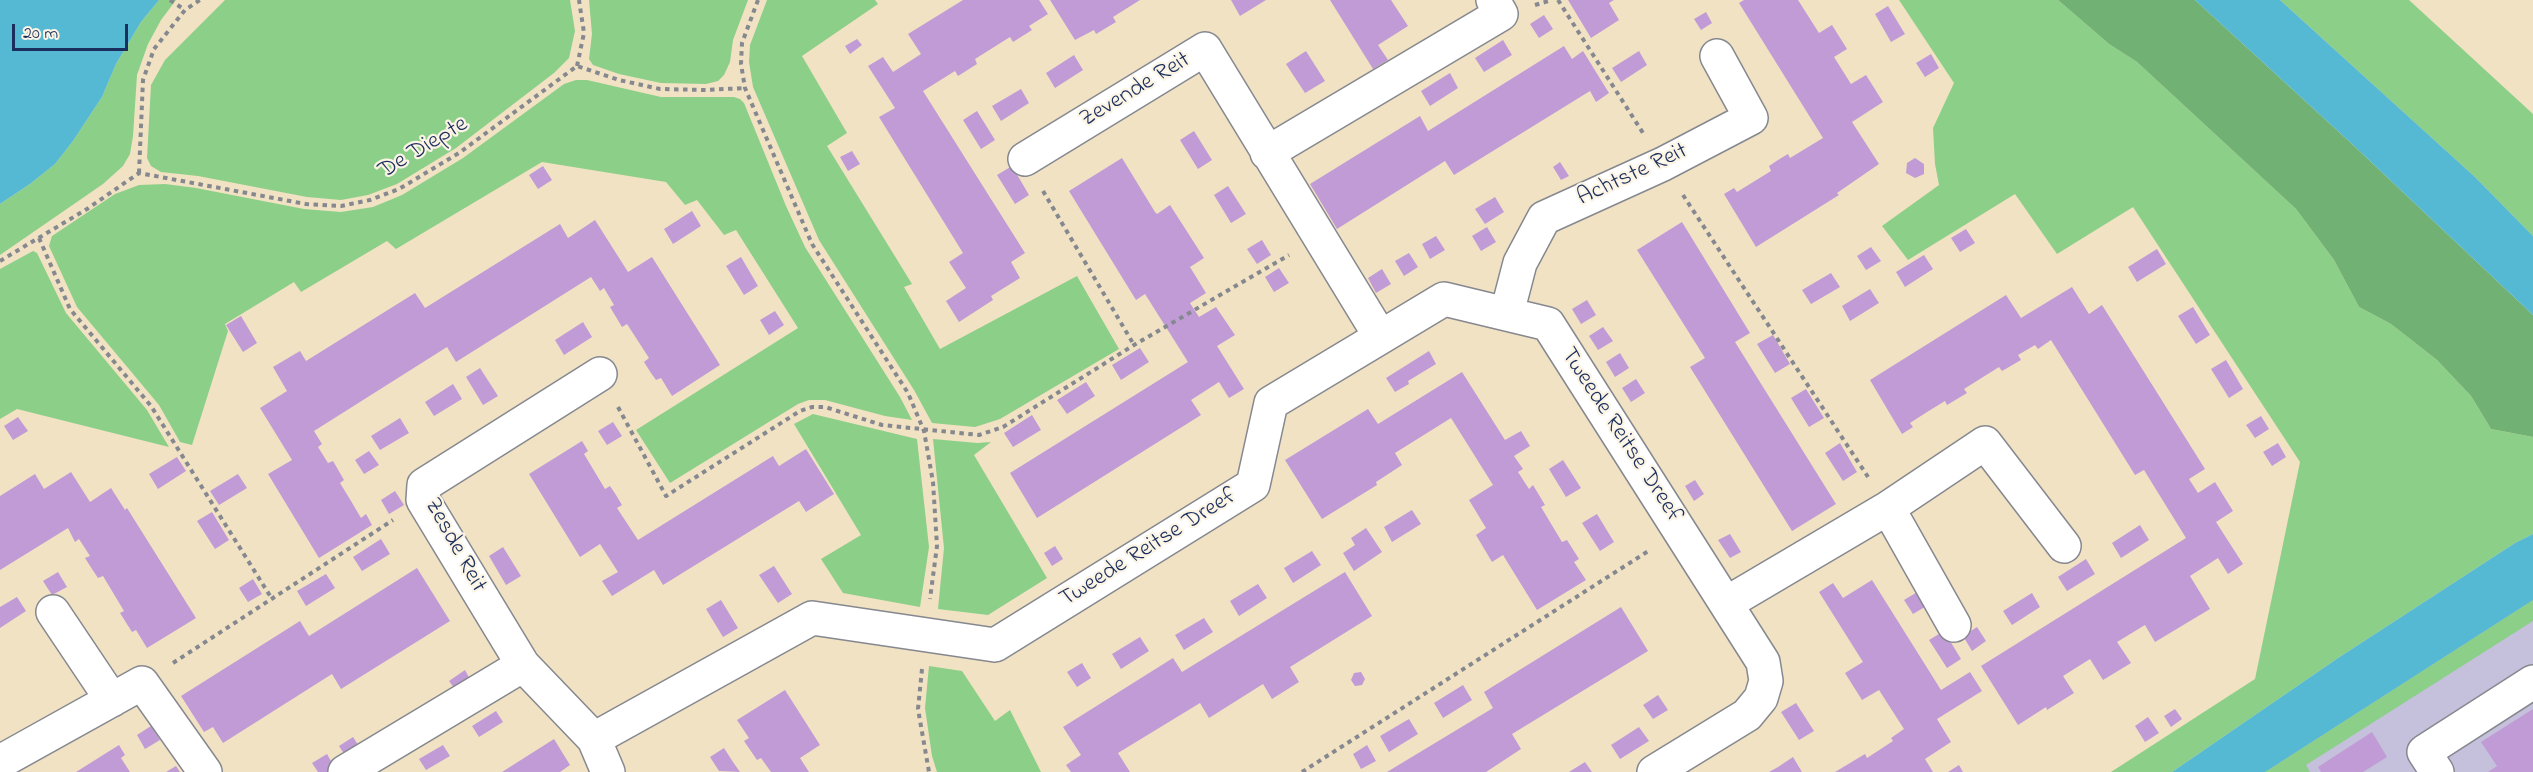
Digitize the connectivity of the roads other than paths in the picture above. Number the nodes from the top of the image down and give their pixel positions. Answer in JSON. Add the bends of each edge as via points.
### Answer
{"nodes":[{"id":1,"x":1493,"y":0,"type":"edge"},
{"id":2,"x":1717,"y":56,"type":"dead end"},
{"id":3,"x":1267,"y":153,"type":"junction"},
{"id":4,"x":1025,"y":159,"type":"road end"},
{"id":5,"x":1507,"y":313,"type":"junction"},
{"id":6,"x":1380,"y":336,"type":"junction"},
{"id":7,"x":600,"y":375,"type":"road end"},
{"id":8,"x":1888,"y":508,"type":"junction"},
{"id":9,"x":2064,"y":546,"type":"dead end"},
{"id":10,"x":1727,"y":603,"type":"junction"},
{"id":11,"x":53,"y":612,"type":"dead end"},
{"id":12,"x":1954,"y":625,"type":"dead end"},
{"id":13,"x":523,"y":665,"type":"junction"},
{"id":14,"x":2533,"y":682,"type":"edge"},
{"id":15,"x":112,"y":700,"type":"junction"},
{"id":16,"x":594,"y":739,"type":"junction"},
{"id":17,"x":0,"y":762,"type":"edge"},
{"id":18,"x":205,"y":772,"type":"edge"},
{"id":19,"x":345,"y":772,"type":"edge"},
{"id":20,"x":608,"y":772,"type":"edge"},
{"id":21,"x":1654,"y":772,"type":"edge"},
{"id":22,"x":2437,"y":772,"type":"edge"}],
"edges":[{"from":1,"to":3,"type":"street","via":[[1501,14]]},
{"from":2,"to":5,"type":"street","name":"Achtste Reit","via":[[1751,118],[1663,164],[1544,218],[1520,263]]},
{"from":3,"to":4,"type":"street","name":"Zevende Reit","via":[[1205,49]]},
{"from":3,"to":6,"type":"street","name":"Zevende Reit"},
{"from":5,"to":6,"type":"street","name":"Tweede Reitse Dreef","via":[[1444,299]]},
{"from":5,"to":10,"type":"street","name":"Tweede Reitse Dreef","via":[[1548,324]]},
{"from":6,"to":16,"type":"street","name":"Tweede Reitse Dreef","via":[[1271,403],[1253,485],[995,645],[812,618]]},
{"from":7,"to":13,"type":"street","name":"Zesde Reit","via":[[424,485],[423,500]]},
{"from":8,"to":9,"type":"street","via":[[1985,444]]},
{"from":8,"to":10,"type":"street"},
{"from":8,"to":12,"type":"street"},
{"from":10,"to":21,"type":"street","name":"Tweede Reitse Dreef","via":[[1763,662],[1766,681],[1761,698],[1747,715]]},
{"from":11,"to":15,"type":"street"},
{"from":13,"to":16,"type":"street","name":"Zesde Reit"},
{"from":13,"to":19,"type":"street"},
{"from":14,"to":22,"type":"street","via":[[2424,752]]},
{"from":15,"to":17,"type":"street"},
{"from":15,"to":18,"type":"street","via":[[142,683]]},
{"from":16,"to":20,"type":"street","name":"Zesde Reit"}]}
